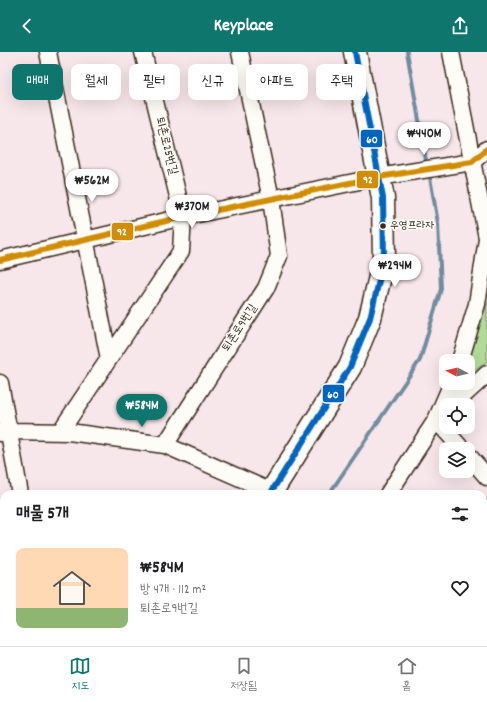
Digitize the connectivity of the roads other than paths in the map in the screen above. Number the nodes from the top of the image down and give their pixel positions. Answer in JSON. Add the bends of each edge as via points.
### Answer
{"nodes":[{"id":1,"x":48,"y":52,"type":"edge"},
{"id":2,"x":143,"y":52,"type":"edge"},
{"id":3,"x":240,"y":52,"type":"edge"},
{"id":4,"x":355,"y":52,"type":"edge"},
{"id":5,"x":452,"y":53,"type":"edge"},
{"id":6,"x":487,"y":149,"type":"edge"},
{"id":7,"x":467,"y":163,"type":"junction"},
{"id":8,"x":385,"y":176,"type":"junction"},
{"id":9,"x":271,"y":199,"type":"junction"},
{"id":10,"x":183,"y":217,"type":"junction"},
{"id":11,"x":486,"y":231,"type":"edge"},
{"id":12,"x":85,"y":240,"type":"junction"},
{"id":13,"x":0,"y":260,"type":"edge"},
{"id":14,"x":462,"y":354,"type":"edge"},
{"id":15,"x":109,"y":359,"type":"junction"},
{"id":16,"x":487,"y":374,"type":"edge"},
{"id":17,"x":0,"y":383,"type":"edge"},
{"id":18,"x":461,"y":398,"type":"edge"},
{"id":19,"x":439,"y":418,"type":"edge"},
{"id":20,"x":4,"y":432,"type":"edge"},
{"id":21,"x":60,"y":432,"type":"junction"},
{"id":22,"x":165,"y":445,"type":"junction"},
{"id":23,"x":475,"y":463,"type":"edge"},
{"id":24,"x":487,"y":477,"type":"edge"},
{"id":25,"x":19,"y":490,"type":"edge"},
{"id":26,"x":264,"y":490,"type":"edge"},
{"id":27,"x":273,"y":490,"type":"edge"},
{"id":28,"x":391,"y":490,"type":"edge"}],
"edges":[{"from":1,"to":12,"type":"street"},
{"from":2,"to":10,"type":"street","name":"퇴촌로25번길"},
{"from":3,"to":9,"type":"street"},
{"from":4,"to":8,"type":"street"},
{"from":5,"to":7,"type":"street"},
{"from":6,"to":7,"type":"street"},
{"from":7,"to":8,"type":"street"},
{"from":7,"to":11,"type":"street"},
{"from":8,"to":9,"type":"street"},
{"from":8,"to":27,"type":"street","via":[[384,260],[370,318],[350,367]]},
{"from":9,"to":10,"type":"street"},
{"from":9,"to":22,"type":"street","name":"퇴촌로9번길","via":[[279,256],[266,288]]},
{"from":10,"to":12,"type":"street"},
{"from":10,"to":15,"type":"street","via":[[181,251]]},
{"from":11,"to":14,"type":"street","via":[[477,304]]},
{"from":12,"to":13,"type":"street"},
{"from":12,"to":15,"type":"street"},
{"from":15,"to":21,"type":"street"},
{"from":16,"to":18,"type":"street"},
{"from":17,"to":20,"type":"street"},
{"from":19,"to":28,"type":"street"},
{"from":20,"to":21,"type":"street"},
{"from":20,"to":25,"type":"street"},
{"from":21,"to":22,"type":"street"},
{"from":22,"to":26,"type":"street"},
{"from":23,"to":24,"type":"street"}]}
